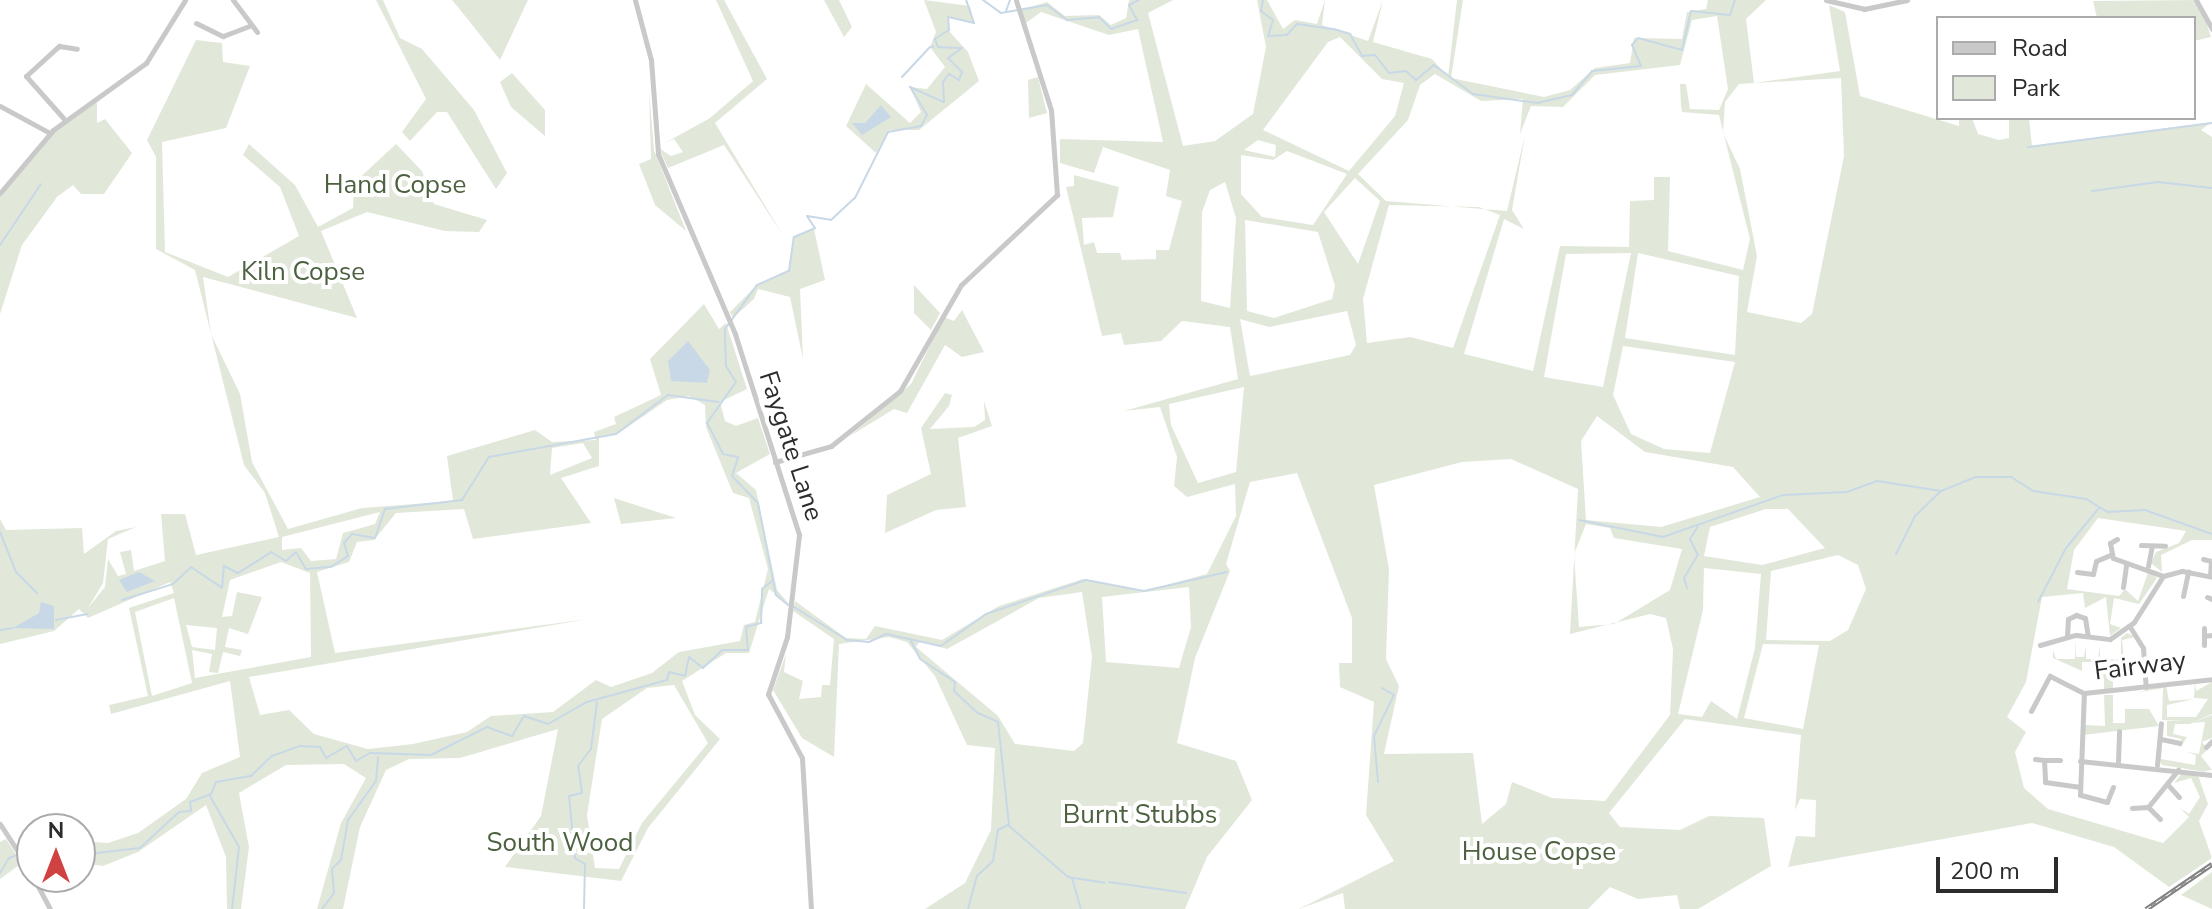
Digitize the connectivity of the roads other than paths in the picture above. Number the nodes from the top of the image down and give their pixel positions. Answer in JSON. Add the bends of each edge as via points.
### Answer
{"nodes":[{"id":1,"x":185,"y":0,"type":"edge"},
{"id":2,"x":233,"y":0,"type":"edge"},
{"id":3,"x":635,"y":0,"type":"edge"},
{"id":4,"x":1016,"y":0,"type":"edge"},
{"id":5,"x":1826,"y":0,"type":"edge"},
{"id":6,"x":1907,"y":0,"type":"edge"},
{"id":7,"x":2196,"y":0,"type":"edge"},
{"id":8,"x":196,"y":23,"type":"dead end"},
{"id":9,"x":249,"y":26,"type":"junction"},
{"id":10,"x":2212,"y":29,"type":"edge"},
{"id":11,"x":257,"y":32,"type":"dead end"},
{"id":12,"x":70,"y":35,"type":"dead end"},
{"id":13,"x":68,"y":44,"type":"junction"},
{"id":14,"x":77,"y":49,"type":"dead end"},
{"id":15,"x":0,"y":106,"type":"edge"},
{"id":16,"x":65,"y":120,"type":"junction"},
{"id":17,"x":50,"y":133,"type":"junction"},
{"id":18,"x":1,"y":188,"type":"edge"},
{"id":19,"x":775,"y":462,"type":"junction"},
{"id":20,"x":2117,"y":539,"type":"dead end"},
{"id":21,"x":2141,"y":545,"type":"dead end"},
{"id":22,"x":2152,"y":546,"type":"junction"},
{"id":23,"x":2165,"y":546,"type":"dead end"},
{"id":24,"x":2110,"y":555,"type":"junction"},
{"id":25,"x":2203,"y":559,"type":"dead end"},
{"id":26,"x":2126,"y":565,"type":"junction"},
{"id":27,"x":2148,"y":566,"type":"junction"},
{"id":28,"x":2077,"y":572,"type":"dead end"},
{"id":29,"x":2188,"y":572,"type":"junction"},
{"id":30,"x":2163,"y":576,"type":"junction"},
{"id":31,"x":2211,"y":577,"type":"edge"},
{"id":32,"x":2126,"y":582,"type":"dead end"},
{"id":33,"x":2183,"y":596,"type":"dead end"},
{"id":34,"x":2130,"y":627,"type":"junction"},
{"id":35,"x":2204,"y":628,"type":"dead end"},
{"id":36,"x":2212,"y":635,"type":"edge"},
{"id":37,"x":2088,"y":636,"type":"junction"},
{"id":38,"x":2204,"y":636,"type":"junction"},
{"id":39,"x":2067,"y":637,"type":"junction"},
{"id":40,"x":2040,"y":645,"type":"dead end"},
{"id":41,"x":2204,"y":645,"type":"dead end"},
{"id":42,"x":2212,"y":679,"type":"edge"},
{"id":43,"x":2146,"y":687,"type":"junction"},
{"id":44,"x":2084,"y":693,"type":"junction"},
{"id":45,"x":2031,"y":711,"type":"dead end"},
{"id":46,"x":2161,"y":723,"type":"dead end"},
{"id":47,"x":2117,"y":734,"type":"dead end"},
{"id":48,"x":2161,"y":739,"type":"junction"},
{"id":49,"x":2212,"y":741,"type":"edge"},
{"id":50,"x":2180,"y":743,"type":"dead end"},
{"id":51,"x":2206,"y":747,"type":"dead end"},
{"id":52,"x":2035,"y":759,"type":"dead end"},
{"id":53,"x":2044,"y":760,"type":"junction"},
{"id":54,"x":2060,"y":760,"type":"dead end"},
{"id":55,"x":2080,"y":761,"type":"junction"},
{"id":56,"x":2118,"y":762,"type":"junction"},
{"id":57,"x":2157,"y":765,"type":"junction"},
{"id":58,"x":2178,"y":770,"type":"junction"},
{"id":59,"x":2212,"y":775,"type":"edge"},
{"id":60,"x":2169,"y":786,"type":"junction"},
{"id":61,"x":2079,"y":787,"type":"junction"},
{"id":62,"x":2113,"y":787,"type":"dead end"},
{"id":63,"x":2179,"y":797,"type":"dead end"},
{"id":64,"x":2148,"y":807,"type":"junction"},
{"id":65,"x":2132,"y":808,"type":"dead end"},
{"id":66,"x":2160,"y":819,"type":"dead end"},
{"id":67,"x":0,"y":824,"type":"edge"},
{"id":68,"x":16,"y":845,"type":"edge"},
{"id":69,"x":811,"y":909,"type":"edge"}],
"edges":[{"from":1,"to":16,"type":"street","via":[[146,63]]},
{"from":2,"to":9,"type":"street"},
{"from":3,"to":19,"type":"street","name":"Faygate Lane","via":[[651,60],[657,150],[730,321]]},
{"from":4,"to":19,"type":"street","via":[[1051,110],[1057,195],[961,285],[900,391],[831,446]]},
{"from":5,"to":6,"type":"street","via":[[1864,9]]},
{"from":7,"to":10,"type":"street"},
{"from":8,"to":9,"type":"street","via":[[227,36]]},
{"from":9,"to":11,"type":"street"},
{"from":12,"to":13,"type":"street"},
{"from":13,"to":14,"type":"street"},
{"from":13,"to":16,"type":"street","via":[[26,78]]},
{"from":15,"to":17,"type":"street"},
{"from":16,"to":17,"type":"street"},
{"from":17,"to":18,"type":"street"},
{"from":19,"to":69,"type":"street","name":"Faygate Lane","via":[[800,538],[792,606],[768,695],[802,758]]},
{"from":20,"to":24,"type":"street"},
{"from":21,"to":22,"type":"street"},
{"from":22,"to":23,"type":"street"},
{"from":22,"to":27,"type":"street"},
{"from":24,"to":26,"type":"street"},
{"from":24,"to":28,"type":"street","via":[[2096,561],[2095,575]]},
{"from":25,"to":31,"type":"street","via":[[2212,562]]},
{"from":26,"to":27,"type":"street"},
{"from":26,"to":32,"type":"street"},
{"from":27,"to":30,"type":"street"},
{"from":29,"to":30,"type":"street"},
{"from":29,"to":31,"type":"street"},
{"from":29,"to":33,"type":"street"},
{"from":30,"to":34,"type":"street"},
{"from":34,"to":37,"type":"street","via":[[2110,639]]},
{"from":34,"to":43,"type":"street","via":[[2145,653]]},
{"from":35,"to":38,"type":"street"},
{"from":36,"to":38,"type":"street"},
{"from":37,"to":39,"type":"street"},
{"from":37,"to":39,"type":"street","via":[[2080,615],[2068,619]]},
{"from":38,"to":41,"type":"street"},
{"from":39,"to":40,"type":"street"},
{"from":42,"to":43,"type":"street","name":"Fairway"},
{"from":43,"to":44,"type":"street","name":"Fairway"},
{"from":44,"to":45,"type":"street","via":[[2050,676]]},
{"from":44,"to":55,"type":"street","name":"Fairway"},
{"from":46,"to":48,"type":"street"},
{"from":47,"to":56,"type":"street"},
{"from":48,"to":50,"type":"street"},
{"from":48,"to":57,"type":"street"},
{"from":49,"to":51,"type":"street"},
{"from":52,"to":53,"type":"street"},
{"from":53,"to":54,"type":"street"},
{"from":53,"to":61,"type":"street","via":[[2046,784]]},
{"from":55,"to":56,"type":"street"},
{"from":55,"to":61,"type":"street","name":"Fairway"},
{"from":56,"to":57,"type":"street"},
{"from":57,"to":58,"type":"street"},
{"from":58,"to":59,"type":"street"},
{"from":58,"to":60,"type":"street"},
{"from":60,"to":63,"type":"street"},
{"from":60,"to":64,"type":"street"},
{"from":61,"to":62,"type":"street","via":[[2084,800],[2107,802]]},
{"from":64,"to":65,"type":"street"},
{"from":64,"to":66,"type":"street"},
{"from":67,"to":68,"type":"street"}]}
